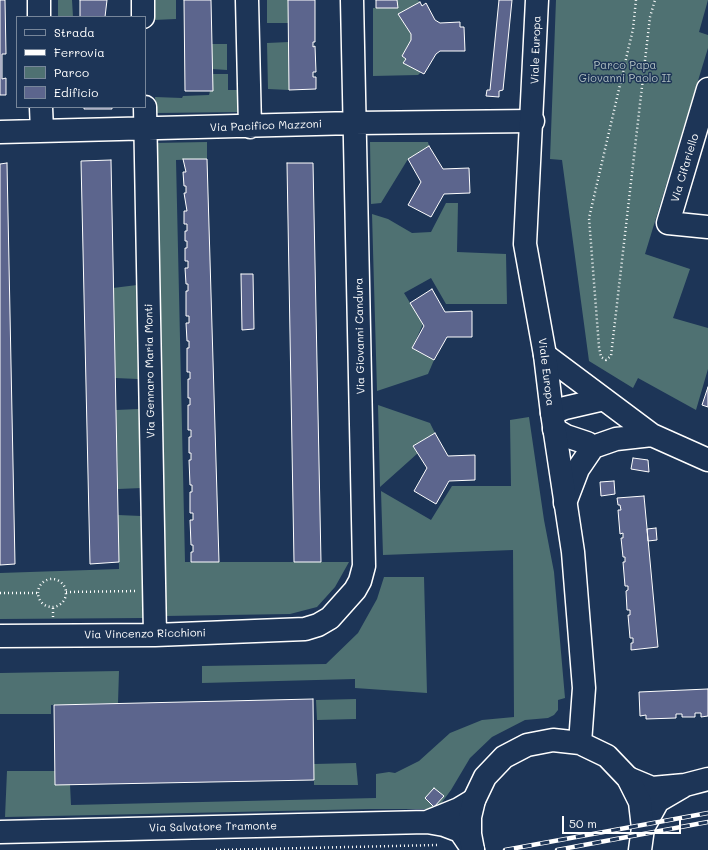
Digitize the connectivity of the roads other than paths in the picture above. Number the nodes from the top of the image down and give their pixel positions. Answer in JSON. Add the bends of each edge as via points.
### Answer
{"nodes":[{"id":1,"x":39,"y":0,"type":"edge"},
{"id":2,"x":143,"y":0,"type":"edge"},
{"id":3,"x":247,"y":0,"type":"edge"},
{"id":4,"x":352,"y":0,"type":"edge"},
{"id":5,"x":538,"y":0,"type":"edge"},
{"id":6,"x":39,"y":16,"type":"edge"},
{"id":7,"x":143,"y":16,"type":"edge"},
{"id":8,"x":708,"y":89,"type":"edge"},
{"id":9,"x":41,"y":108,"type":"edge"},
{"id":10,"x":145,"y":108,"type":"edge"},
{"id":11,"x":533,"y":121,"type":"junction"},
{"id":12,"x":355,"y":123,"type":"junction"},
{"id":13,"x":250,"y":127,"type":"junction"},
{"id":14,"x":145,"y":128,"type":"junction"},
{"id":15,"x":42,"y":131,"type":"junction"},
{"id":16,"x":0,"y":132,"type":"edge"},
{"id":17,"x":708,"y":227,"type":"edge"},
{"id":18,"x":546,"y":355,"type":"junction"},
{"id":19,"x":604,"y":399,"type":"junction"},
{"id":20,"x":553,"y":421,"type":"junction"},
{"id":21,"x":652,"y":435,"type":"junction"},
{"id":22,"x":593,"y":447,"type":"junction"},
{"id":23,"x":708,"y":460,"type":"edge"},
{"id":24,"x":565,"y":503,"type":"junction"},
{"id":25,"x":290,"y":631,"type":"joint"},
{"id":26,"x":155,"y":635,"type":"junction"},
{"id":27,"x":0,"y":636,"type":"edge"},
{"id":28,"x":580,"y":743,"type":"junction"},
{"id":29,"x":628,"y":778,"type":"junction"},
{"id":30,"x":708,"y":779,"type":"edge"},
{"id":31,"x":685,"y":785,"type":"junction"},
{"id":32,"x":474,"y":800,"type":"junction"},
{"id":33,"x":427,"y":822,"type":"junction"},
{"id":34,"x":643,"y":828,"type":"junction"},
{"id":35,"x":0,"y":832,"type":"edge"},
{"id":36,"x":472,"y":848,"type":"edge"},
{"id":37,"x":640,"y":850,"type":"edge"}],
"edges":[{"from":1,"to":6,"type":"street"},
{"from":2,"to":7,"type":"street"},
{"from":3,"to":13,"type":"street"},
{"from":4,"to":12,"type":"street","name":"Via Giovanni Candura"},
{"from":5,"to":11,"type":"street","name":"Viale Europa"},
{"from":8,"to":17,"type":"street","name":"Via Cifariello","via":[[668,223]]},
{"from":9,"to":15,"type":"street"},
{"from":10,"to":14,"type":"street","name":"Via Gennaro Maria Monti"},
{"from":11,"to":12,"type":"street","name":"Via Pacifico Mazzoni"},
{"from":11,"to":18,"type":"street","name":"Viale Europa","via":[[525,244]]},
{"from":12,"to":13,"type":"street","name":"Via Pacifico Mazzoni"},
{"from":12,"to":25,"type":"street","name":"Via Giovanni Candura","via":[[364,566],[355,590],[330,618],[318,625]]},
{"from":13,"to":14,"type":"street","name":"Via Pacifico Mazzoni"},
{"from":14,"to":15,"type":"street","name":"Via Pacifico Mazzoni"},
{"from":14,"to":26,"type":"street","name":"Via Gennaro Maria Monti"},
{"from":15,"to":16,"type":"street","name":"Via Pacifico Mazzoni"},
{"from":18,"to":19,"type":"street"},
{"from":18,"to":20,"type":"street","name":"Viale Europa"},
{"from":19,"to":20,"type":"street","via":[[565,408]]},
{"from":19,"to":21,"type":"street"},
{"from":20,"to":22,"type":"street","via":[[566,436]]},
{"from":20,"to":24,"type":"street","name":"Viale Europa"},
{"from":21,"to":22,"type":"street","via":[[616,439]]},
{"from":21,"to":23,"type":"street"},
{"from":22,"to":24,"type":"street","via":[[578,469]]},
{"from":24,"to":28,"type":"street","name":"Viale Europa","via":[[573,552],[584,688]]},
{"from":25,"to":26,"type":"street","name":"Via Vincenzo Ricchioni"},
{"from":26,"to":27,"type":"street","name":"Via Vincenzo Ricchioni"},
{"from":28,"to":29,"type":"street","via":[[607,756]]},
{"from":28,"to":32,"type":"street","via":[[553,740],[527,745],[504,757],[485,776]]},
{"from":29,"to":31,"type":"street","via":[[652,788]]},
{"from":29,"to":34,"type":"street","via":[[640,802]]},
{"from":30,"to":31,"type":"street"},
{"from":31,"to":34,"type":"street","via":[[658,802]]},
{"from":32,"to":33,"type":"street"},
{"from":32,"to":36,"type":"street","via":[[470,817]]},
{"from":33,"to":35,"type":"street","name":"Via Salvatore Tramonte"},
{"from":33,"to":36,"type":"street","via":[[460,831]]},
{"from":34,"to":37,"type":"street"}]}
